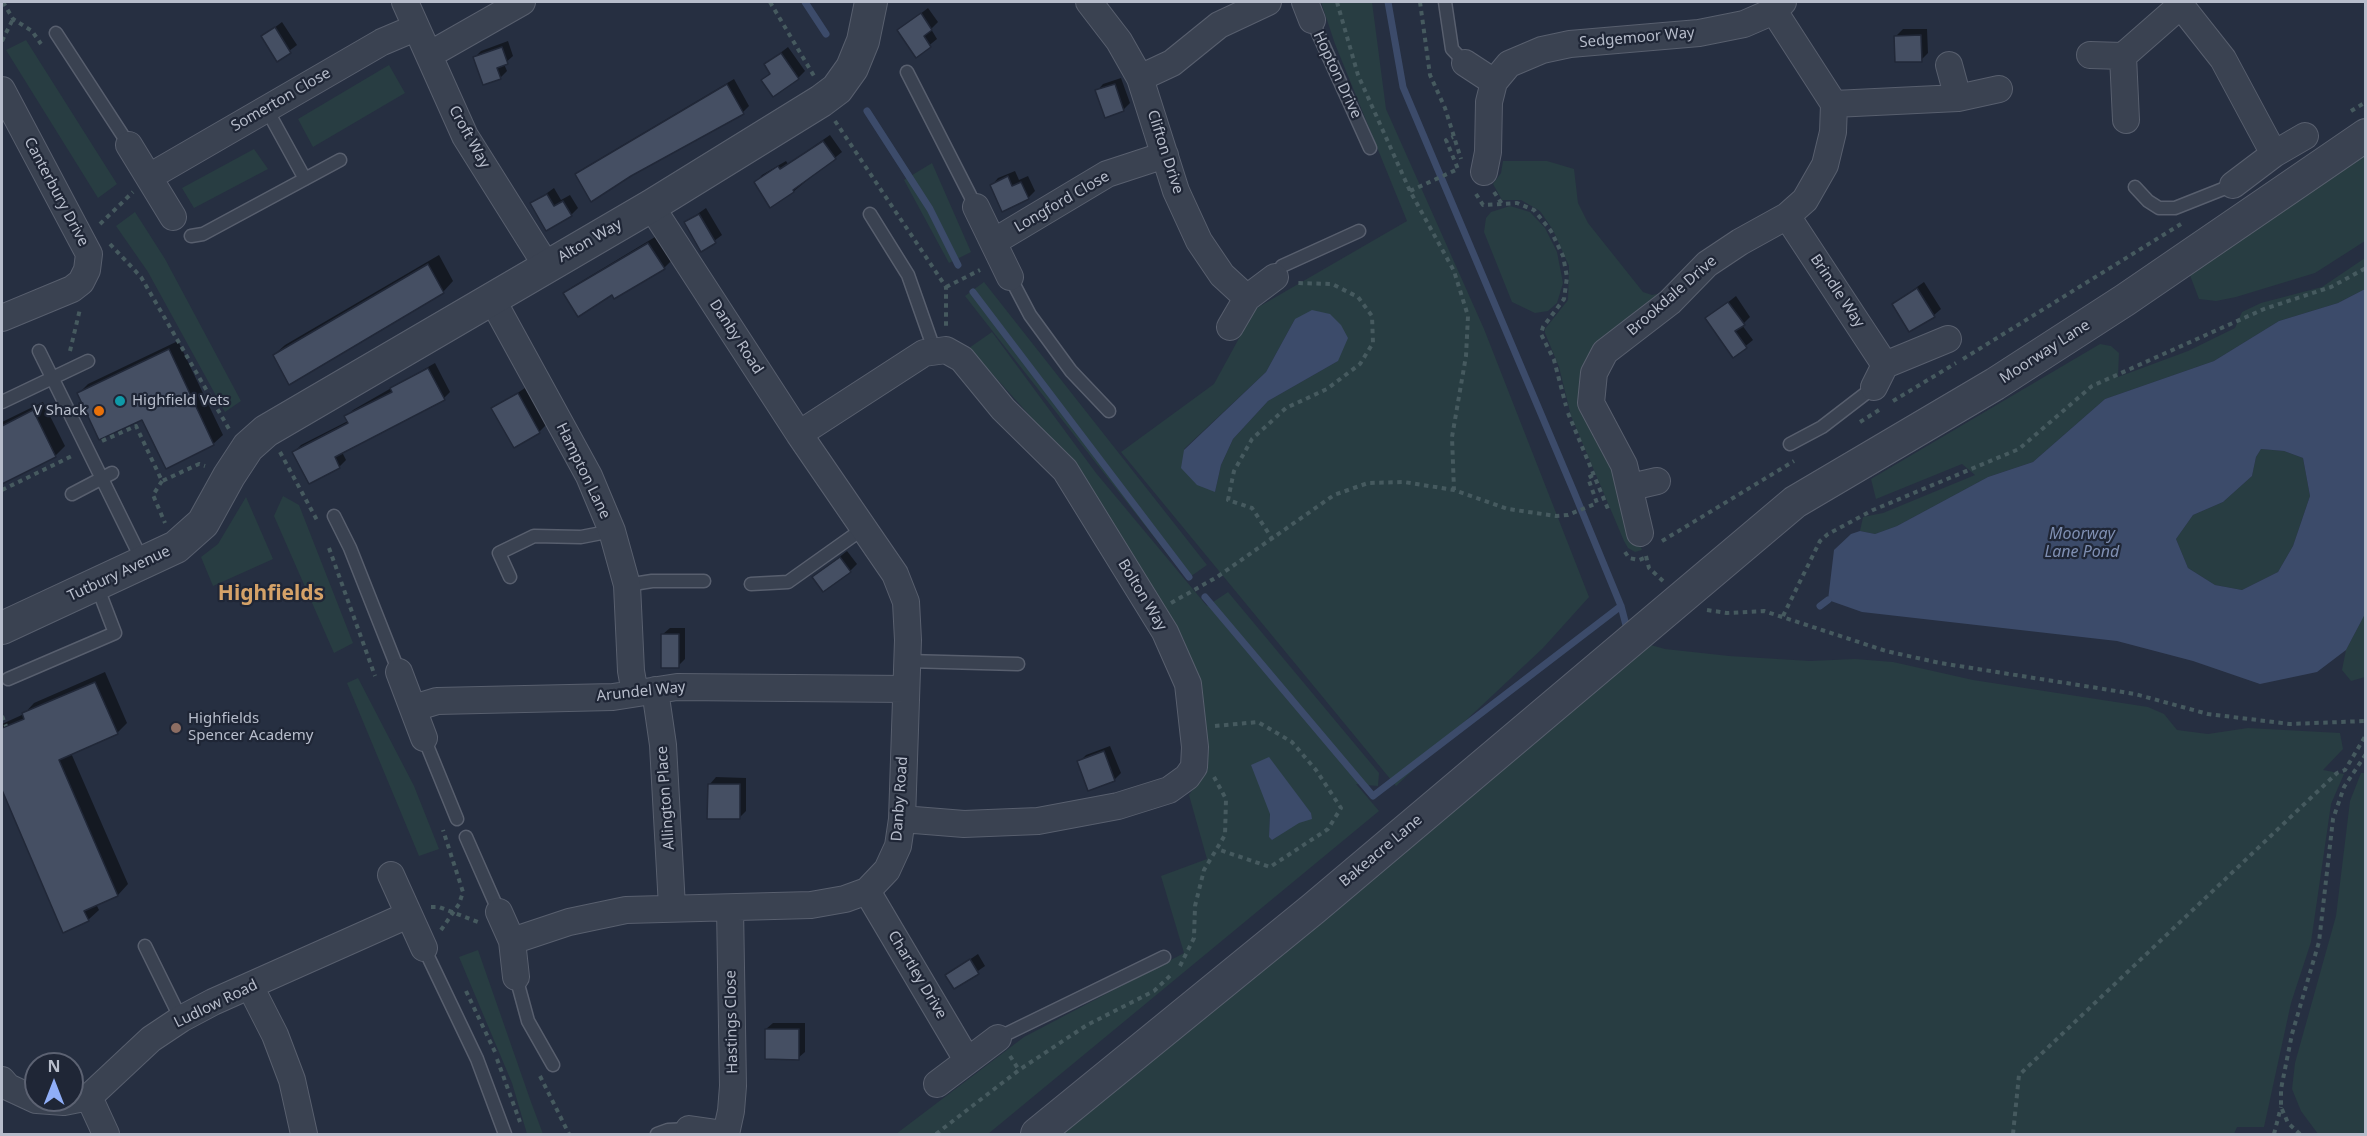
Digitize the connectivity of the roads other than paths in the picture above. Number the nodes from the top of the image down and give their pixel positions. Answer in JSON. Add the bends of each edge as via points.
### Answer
{"nodes":[{"id":1,"x":405,"y":2,"type":"edge"},
{"id":2,"x":522,"y":2,"type":"edge"},
{"id":3,"x":871,"y":2,"type":"edge"},
{"id":4,"x":1089,"y":2,"type":"edge"},
{"id":5,"x":1268,"y":2,"type":"edge"},
{"id":6,"x":1445,"y":2,"type":"edge"},
{"id":7,"x":2179,"y":4,"type":"edge"},
{"id":8,"x":1779,"y":6,"type":"edge"},
{"id":9,"x":1309,"y":11,"type":"edge"},
{"id":10,"x":415,"y":28,"type":"junction"},
{"id":11,"x":56,"y":33,"type":"dead end"},
{"id":12,"x":2090,"y":55,"type":"dead end"},
{"id":13,"x":429,"y":56,"type":"junction"},
{"id":14,"x":2123,"y":56,"type":"junction"},
{"id":15,"x":1465,"y":63,"type":"joint"},
{"id":16,"x":1949,"y":65,"type":"dead end"},
{"id":17,"x":907,"y":72,"type":"dead end"},
{"id":18,"x":1140,"y":78,"type":"junction"},
{"id":19,"x":1494,"y":82,"type":"junction"},
{"id":20,"x":1999,"y":88,"type":"dead end"},
{"id":21,"x":2,"y":90,"type":"edge"},
{"id":22,"x":1958,"y":98,"type":"junction"},
{"id":23,"x":1834,"y":104,"type":"junction"},
{"id":24,"x":266,"y":108,"type":"junction"},
{"id":25,"x":2126,"y":120,"type":"dead end"},
{"id":26,"x":2366,"y":135,"type":"edge"},
{"id":27,"x":2305,"y":136,"type":"dead end"},
{"id":28,"x":129,"y":146,"type":"joint"},
{"id":29,"x":1370,"y":148,"type":"dead end"},
{"id":30,"x":2274,"y":154,"type":"junction"},
{"id":31,"x":1165,"y":155,"type":"junction"},
{"id":32,"x":340,"y":160,"type":"dead end"},
{"id":33,"x":1474,"y":176,"type":"road end"},
{"id":34,"x":149,"y":177,"type":"junction"},
{"id":35,"x":305,"y":178,"type":"junction"},
{"id":36,"x":2233,"y":185,"type":"joint"},
{"id":37,"x":2135,"y":187,"type":"dead end"},
{"id":38,"x":651,"y":206,"type":"junction"},
{"id":39,"x":976,"y":207,"type":"joint"},
{"id":40,"x":870,"y":214,"type":"dead end"},
{"id":41,"x":1787,"y":216,"type":"junction"},
{"id":42,"x":172,"y":217,"type":"dead end"},
{"id":43,"x":1359,"y":231,"type":"dead end"},
{"id":44,"x":191,"y":236,"type":"dead end"},
{"id":45,"x":1002,"y":259,"type":"junction"},
{"id":46,"x":546,"y":265,"type":"junction"},
{"id":47,"x":1275,"y":277,"type":"joint"},
{"id":48,"x":1247,"y":298,"type":"junction"},
{"id":49,"x":492,"y":299,"type":"junction"},
{"id":50,"x":2,"y":318,"type":"edge"},
{"id":51,"x":1230,"y":327,"type":"dead end"},
{"id":52,"x":1948,"y":339,"type":"dead end"},
{"id":53,"x":940,"y":349,"type":"junction"},
{"id":54,"x":39,"y":351,"type":"dead end"},
{"id":55,"x":88,"y":361,"type":"dead end"},
{"id":56,"x":1880,"y":376,"type":"junction"},
{"id":57,"x":53,"y":377,"type":"junction"},
{"id":58,"x":2,"y":402,"type":"edge"},
{"id":59,"x":1109,"y":411,"type":"dead end"},
{"id":60,"x":799,"y":434,"type":"junction"},
{"id":61,"x":258,"y":438,"type":"joint"},
{"id":62,"x":1790,"y":444,"type":"dead end"},
{"id":63,"x":107,"y":476,"type":"junction"},
{"id":64,"x":1657,"y":482,"type":"dead end"},
{"id":65,"x":1631,"y":487,"type":"junction"},
{"id":66,"x":72,"y":494,"type":"dead end"},
{"id":67,"x":334,"y":516,"type":"dead end"},
{"id":68,"x":864,"y":528,"type":"junction"},
{"id":69,"x":612,"y":531,"type":"junction"},
{"id":70,"x":1644,"y":545,"type":"road end"},
{"id":71,"x":144,"y":564,"type":"junction"},
{"id":72,"x":1722,"y":564,"type":"joint"},
{"id":73,"x":510,"y":577,"type":"dead end"},
{"id":74,"x":704,"y":581,"type":"dead end"},
{"id":75,"x":751,"y":584,"type":"dead end"},
{"id":76,"x":627,"y":585,"type":"junction"},
{"id":77,"x":97,"y":586,"type":"junction"},
{"id":78,"x":2,"y":628,"type":"edge"},
{"id":79,"x":907,"y":661,"type":"junction"},
{"id":80,"x":1018,"y":664,"type":"dead end"},
{"id":81,"x":388,"y":678,"type":"joint"},
{"id":82,"x":8,"y":679,"type":"dead end"},
{"id":83,"x":906,"y":688,"type":"junction"},
{"id":84,"x":645,"y":691,"type":"junction"},
{"id":85,"x":414,"y":708,"type":"junction"},
{"id":86,"x":424,"y":738,"type":"joint"},
{"id":87,"x":457,"y":819,"type":"dead end"},
{"id":88,"x":902,"y":819,"type":"junction"},
{"id":89,"x":466,"y":837,"type":"dead end"},
{"id":90,"x":391,"y":875,"type":"dead end"},
{"id":91,"x":867,"y":891,"type":"junction"},
{"id":92,"x":672,"y":907,"type":"junction"},
{"id":93,"x":730,"y":908,"type":"junction"},
{"id":94,"x":499,"y":912,"type":"joint"},
{"id":95,"x":408,"y":915,"type":"junction"},
{"id":96,"x":432,"y":941,"type":"joint"},
{"id":97,"x":512,"y":941,"type":"junction"},
{"id":98,"x":145,"y":946,"type":"dead end"},
{"id":99,"x":1164,"y":957,"type":"dead end"},
{"id":100,"x":516,"y":977,"type":"joint"},
{"id":101,"x":250,"y":986,"type":"junction"},
{"id":102,"x":181,"y":1019,"type":"junction"},
{"id":103,"x":998,"y":1038,"type":"joint"},
{"id":104,"x":967,"y":1060,"type":"junction"},
{"id":105,"x":553,"y":1065,"type":"dead end"},
{"id":106,"x":937,"y":1084,"type":"dead end"},
{"id":107,"x":4,"y":1088,"type":"edge"},
{"id":108,"x":24,"y":1096,"type":"edge"},
{"id":109,"x":89,"y":1097,"type":"junction"},
{"id":110,"x":84,"y":1098,"type":"edge"},
{"id":111,"x":688,"y":1129,"type":"joint"},
{"id":112,"x":106,"y":1134,"type":"edge"},
{"id":113,"x":304,"y":1134,"type":"edge"},
{"id":114,"x":505,"y":1134,"type":"edge"},
{"id":115,"x":657,"y":1134,"type":"edge"},
{"id":116,"x":725,"y":1134,"type":"edge"},
{"id":117,"x":1037,"y":1134,"type":"edge"}],
"edges":[{"from":1,"to":10,"type":"street","name":"Croft Way"},
{"from":2,"to":13,"type":"street"},
{"from":3,"to":38,"type":"street","name":"Alton Way","via":[[863,41],[852,68],[837,89]]},
{"from":4,"to":18,"type":"street","name":"Clifton Drive","via":[[1119,41]]},
{"from":5,"to":18,"type":"street","via":[[1219,25],[1172,63]]},
{"from":6,"to":15,"type":"lane","via":[[1452,49]]},
{"from":7,"to":14,"type":"street"},
{"from":7,"to":30,"type":"street","via":[[2223,59]]},
{"from":8,"to":19,"type":"street","name":"Sedgemoor Way","via":[[1744,24],[1699,33],[1542,50],[1509,64]]},
{"from":8,"to":23,"type":"street"},
{"from":9,"to":29,"type":"lane","name":"Hopton Drive"},
{"from":10,"to":13,"type":"street","name":"Croft Way"},
{"from":10,"to":24,"type":"street","name":"Somerton Close","via":[[382,42]]},
{"from":11,"to":28,"type":"lane"},
{"from":12,"to":14,"type":"street"},
{"from":13,"to":46,"type":"street","name":"Croft Way","via":[[465,136]]},
{"from":14,"to":25,"type":"street"},
{"from":15,"to":19,"type":"street"},
{"from":16,"to":22,"type":"street"},
{"from":17,"to":39,"type":"lane"},
{"from":18,"to":31,"type":"street","name":"Clifton Drive"},
{"from":19,"to":33,"type":"street","via":[[1489,102],[1488,152]]},
{"from":20,"to":22,"type":"street"},
{"from":21,"to":50,"type":"street","name":"Canterbury Drive","via":[[89,234],[87,270],[81,282]]},
{"from":22,"to":23,"type":"street"},
{"from":23,"to":41,"type":"street","name":"Brookdale Drive","via":[[1833,132],[1825,165],[1805,200]]},
{"from":24,"to":34,"type":"street","name":"Somerton Close"},
{"from":24,"to":35,"type":"lane"},
{"from":26,"to":72,"type":"street","name":"Moorway Lane","via":[[2115,307],[1995,384],[1795,502]]},
{"from":27,"to":30,"type":"street"},
{"from":28,"to":34,"type":"street"},
{"from":30,"to":36,"type":"street"},
{"from":31,"to":45,"type":"street","name":"Longford Close","via":[[1107,174]]},
{"from":31,"to":48,"type":"street","name":"Clifton Drive","via":[[1176,191],[1199,241],[1222,275]]},
{"from":32,"to":35,"type":"lane"},
{"from":34,"to":42,"type":"street"},
{"from":35,"to":44,"type":"lane","via":[[203,234]]},
{"from":36,"to":37,"type":"lane","via":[[2175,208],[2159,207]]},
{"from":38,"to":46,"type":"street","name":"Alton Way"},
{"from":38,"to":60,"type":"street","name":"Danby Road"},
{"from":39,"to":45,"type":"street"},
{"from":40,"to":53,"type":"lane","via":[[908,275]]},
{"from":41,"to":56,"type":"street","name":"Brindle Way"},
{"from":41,"to":65,"type":"street","name":"Brookdale Drive","via":[[1707,264],[1670,302],[1605,352],[1594,374],[1591,403],[1624,465]]},
{"from":43,"to":47,"type":"lane","via":[[1282,266]]},
{"from":45,"to":59,"type":"lane","via":[[1030,315],[1071,371]]},
{"from":46,"to":49,"type":"street","name":"Alton Way"},
{"from":47,"to":48,"type":"street"},
{"from":48,"to":51,"type":"street"},
{"from":49,"to":61,"type":"street","name":"Alton Way"},
{"from":49,"to":69,"type":"street","name":"Hampton Lane","via":[[589,476]]},
{"from":52,"to":56,"type":"street"},
{"from":53,"to":60,"type":"street","via":[[906,364]]},
{"from":53,"to":88,"type":"street","name":"Bolton Way","via":[[962,359],[1003,409],[1065,470],[1153,613],[1188,684],[1194,767],[1169,790],[1118,806],[1038,821],[963,824]]},
{"from":54,"to":57,"type":"lane"},
{"from":55,"to":57,"type":"lane"},
{"from":56,"to":62,"type":"lane","via":[[1822,427]]},
{"from":57,"to":58,"type":"lane"},
{"from":57,"to":63,"type":"lane"},
{"from":60,"to":68,"type":"street","name":"Danby Road"},
{"from":61,"to":71,"type":"street","name":"Tutbury Avenue","via":[[229,476],[203,523],[176,547]]},
{"from":63,"to":66,"type":"lane"},
{"from":63,"to":71,"type":"lane"},
{"from":64,"to":65,"type":"street"},
{"from":65,"to":70,"type":"street","name":"Brookdale Drive"},
{"from":67,"to":81,"type":"lane","via":[[350,548]]},
{"from":68,"to":75,"type":"lane","via":[[788,582]]},
{"from":68,"to":79,"type":"street","name":"Danby Road","via":[[895,574],[906,602]]},
{"from":69,"to":73,"type":"lane","via":[[581,537],[534,536],[499,553]]},
{"from":69,"to":76,"type":"street","name":"Hampton Lane"},
{"from":71,"to":77,"type":"street","name":"Tutbury Avenue"},
{"from":72,"to":117,"type":"street","name":"Bakeacre Lane","via":[[1313,909]]},
{"from":74,"to":76,"type":"lane"},
{"from":76,"to":84,"type":"street","name":"Hampton Lane","via":[[630,661]]},
{"from":77,"to":78,"type":"street","name":"Tutbury Avenue"},
{"from":77,"to":82,"type":"lane","via":[[116,633]]},
{"from":79,"to":80,"type":"lane"},
{"from":79,"to":83,"type":"street","name":"Danby Road"},
{"from":81,"to":85,"type":"street"},
{"from":83,"to":84,"type":"street","name":"Arundel Way","via":[[677,687]]},
{"from":83,"to":88,"type":"street","name":"Danby Road"},
{"from":84,"to":85,"type":"street","name":"Arundel Way","via":[[613,697],[437,701]]},
{"from":84,"to":92,"type":"street","name":"Allington Place","via":[[663,745]]},
{"from":85,"to":86,"type":"street"},
{"from":86,"to":87,"type":"lane"},
{"from":88,"to":91,"type":"street","name":"Danby Road","via":[[898,846],[887,870]]},
{"from":89,"to":94,"type":"lane"},
{"from":90,"to":95,"type":"street"},
{"from":91,"to":93,"type":"street","via":[[811,905]]},
{"from":91,"to":104,"type":"street","name":"Chartley Drive"},
{"from":92,"to":93,"type":"street"},
{"from":92,"to":97,"type":"street","via":[[569,922]]},
{"from":93,"to":116,"type":"street","name":"Hastings Close","via":[[733,1086]]},
{"from":94,"to":97,"type":"street"},
{"from":95,"to":96,"type":"street"},
{"from":95,"to":101,"type":"street","name":"Ludlow Road"},
{"from":96,"to":114,"type":"lane"},
{"from":97,"to":100,"type":"street"},
{"from":98,"to":102,"type":"lane"},
{"from":99,"to":103,"type":"lane"},
{"from":100,"to":105,"type":"lane","via":[[528,1021]]},
{"from":101,"to":102,"type":"street","name":"Ludlow Road"},
{"from":101,"to":113,"type":"street","via":[[292,1080]]},
{"from":102,"to":109,"type":"street","name":"Ludlow Road","via":[[151,1038]]},
{"from":103,"to":104,"type":"street"},
{"from":104,"to":106,"type":"street"},
{"from":107,"to":108,"type":"street"},
{"from":109,"to":110,"type":"street"},
{"from":109,"to":112,"type":"street"},
{"from":111,"to":115,"type":"lane"},
{"from":111,"to":116,"type":"street","name":"Hastings Close"}]}
